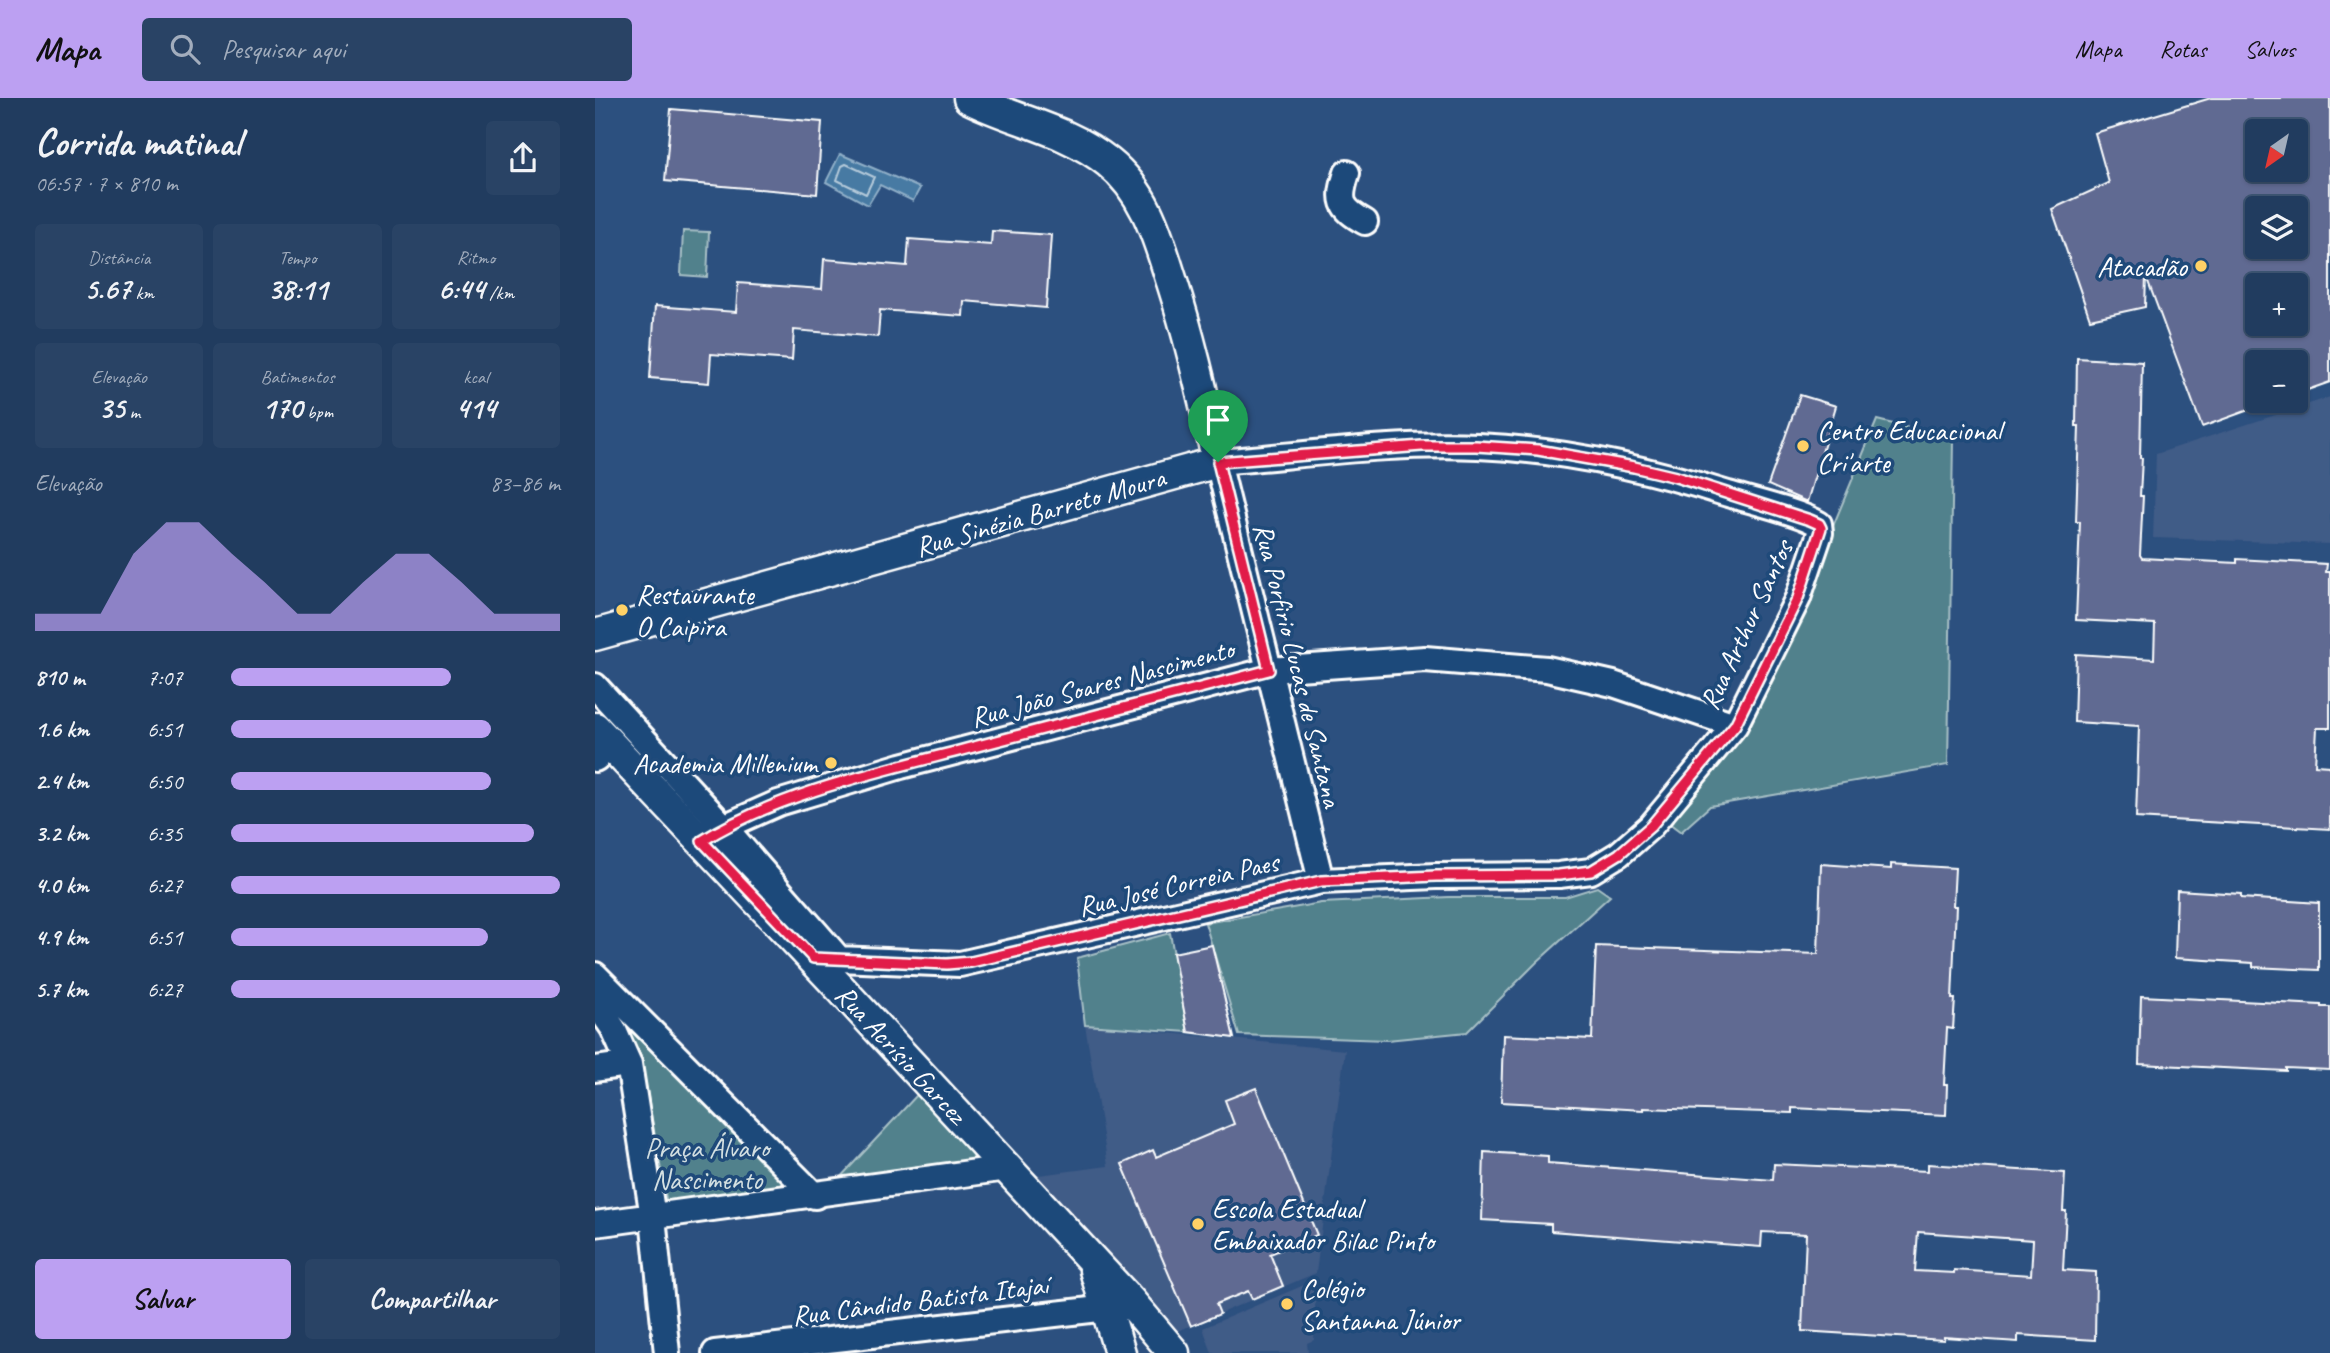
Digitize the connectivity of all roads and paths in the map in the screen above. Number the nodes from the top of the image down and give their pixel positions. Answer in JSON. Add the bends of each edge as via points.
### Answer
{"nodes":[{"id":1,"x":969,"y":98,"type":"edge"},
{"id":2,"x":1347,"y":173,"type":"dead end"},
{"id":3,"x":1365,"y":222,"type":"dead end"},
{"id":4,"x":1218,"y":462,"type":"junction"},
{"id":5,"x":1819,"y":524,"type":"joint"},
{"id":6,"x":595,"y":635,"type":"edge"},
{"id":7,"x":1269,"y":670,"type":"junction"},
{"id":8,"x":595,"y":686,"type":"edge"},
{"id":9,"x":1735,"y":725,"type":"junction"},
{"id":10,"x":601,"y":744,"type":"edge"},
{"id":11,"x":713,"y":834,"type":"junction"},
{"id":12,"x":1559,"y":875,"type":"joint"},
{"id":13,"x":1321,"y":881,"type":"junction"},
{"id":14,"x":826,"y":959,"type":"junction"},
{"id":15,"x":595,"y":975,"type":"edge"},
{"id":16,"x":595,"y":1002,"type":"edge"},
{"id":17,"x":629,"y":1064,"type":"junction"},
{"id":18,"x":595,"y":1069,"type":"edge"},
{"id":19,"x":1007,"y":1168,"type":"junction"},
{"id":20,"x":815,"y":1196,"type":"junction"},
{"id":21,"x":653,"y":1217,"type":"junction"},
{"id":22,"x":595,"y":1224,"type":"edge"},
{"id":23,"x":1119,"y":1305,"type":"junction"},
{"id":24,"x":667,"y":1353,"type":"edge"},
{"id":25,"x":715,"y":1353,"type":"edge"},
{"id":26,"x":1120,"y":1353,"type":"edge"},
{"id":27,"x":1174,"y":1353,"type":"edge"}],
"edges":[{"from":1,"to":4,"type":"street","via":[[1068,136],[1110,163],[1139,196],[1154,226],[1190,337]]},
{"from":2,"to":3,"type":"street","via":[[1341,198],[1347,212]]},
{"from":4,"to":5,"type":"street","name":"Rua Sinézia Barreto Moura","via":[[1422,446],[1538,450],[1676,477]]},
{"from":4,"to":6,"type":"street","name":"Rua Sinézia Barreto Moura"},
{"from":4,"to":7,"type":"street","name":"Rua Porfirio Lucas de Santana"},
{"from":5,"to":9,"type":"street","name":"Rua Arthur Santos","via":[[1798,598]]},
{"from":7,"to":9,"type":"street","name":"Rua João Soares Nascimento","via":[[1425,660],[1547,669],[1612,684]]},
{"from":7,"to":11,"type":"street","name":"Rua João Soares Nascimento","via":[[901,766],[778,803]]},
{"from":7,"to":13,"type":"street","name":"Rua Porfirio Lucas de Santana"},
{"from":8,"to":11,"type":"street"},
{"from":9,"to":12,"type":"street","name":"Rua Arthur Santos","via":[[1651,826],[1619,854],[1591,871]]},
{"from":10,"to":11,"type":"street","name":"Rua Acrísio Garcez"},
{"from":11,"to":14,"type":"street","name":"Rua Acrísio Garcez"},
{"from":12,"to":13,"type":"street","name":"Rua José Correia Paes"},
{"from":13,"to":14,"type":"street","name":"Rua José Correia Paes","via":[[971,962]]},
{"from":14,"to":19,"type":"street","name":"Rua Acrísio Garcez"},
{"from":15,"to":20,"type":"street"},
{"from":16,"to":17,"type":"street"},
{"from":17,"to":18,"type":"street"},
{"from":17,"to":21,"type":"street"},
{"from":19,"to":20,"type":"street"},
{"from":19,"to":23,"type":"street","name":"Rua Acrísio Garcez","via":[[1091,1259]]},
{"from":20,"to":21,"type":"street"},
{"from":21,"to":22,"type":"street"},
{"from":21,"to":24,"type":"street"},
{"from":23,"to":25,"type":"street","name":"Rua Cândido Batista Itajaí"},
{"from":23,"to":26,"type":"street"},
{"from":23,"to":27,"type":"street"}]}
